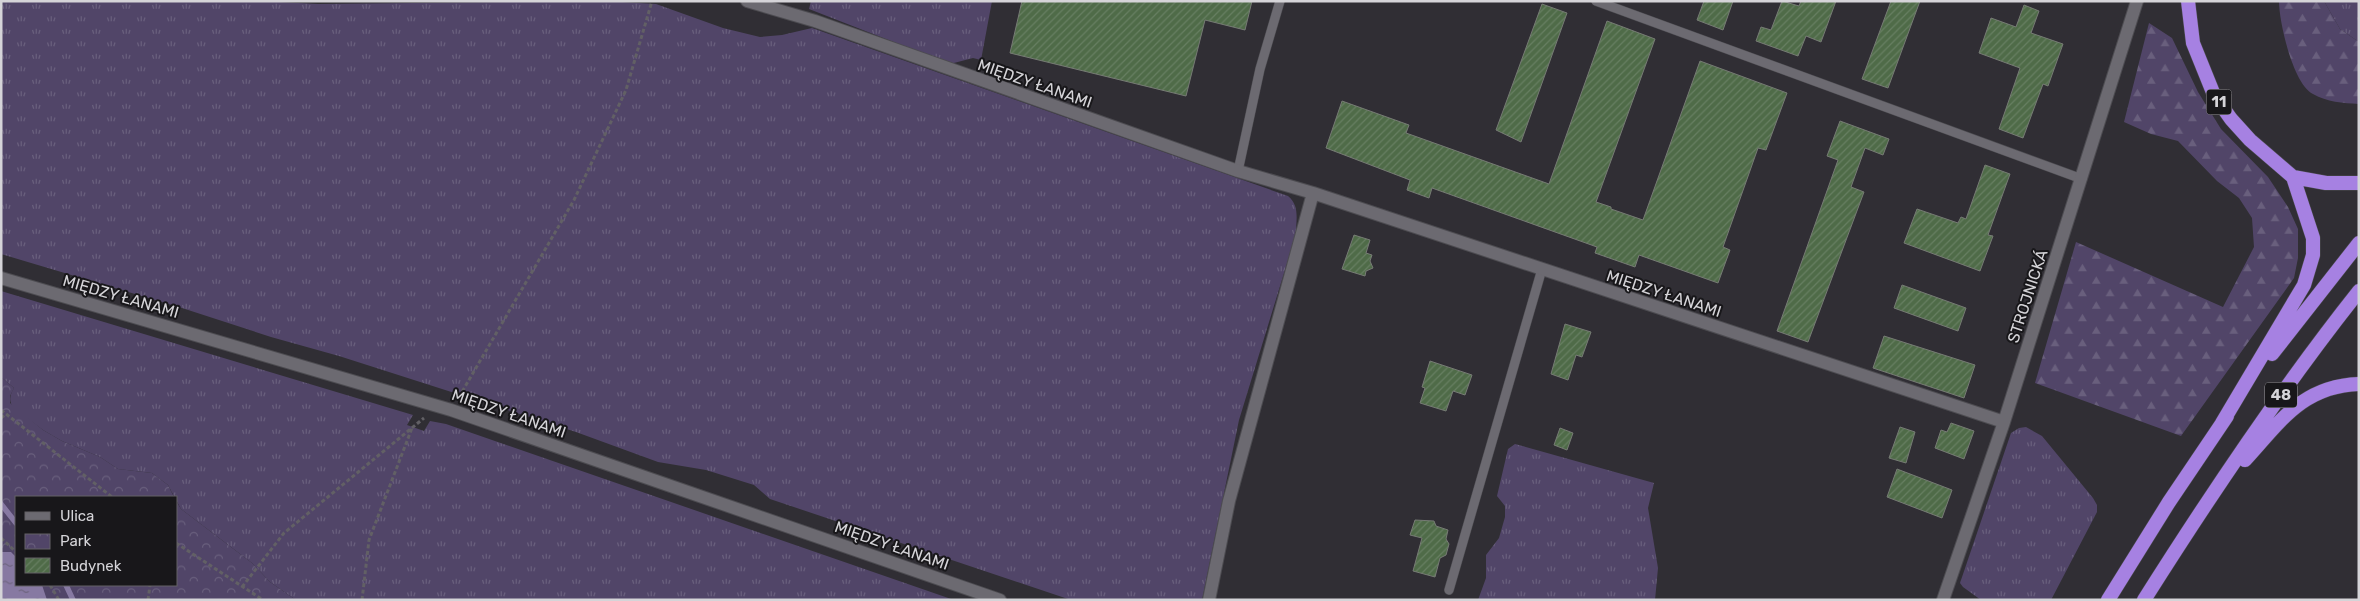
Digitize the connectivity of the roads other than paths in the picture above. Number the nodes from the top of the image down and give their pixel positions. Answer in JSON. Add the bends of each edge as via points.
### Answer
{"nodes":[{"id":1,"x":746,"y":1,"type":"edge"},
{"id":2,"x":1280,"y":1,"type":"edge"},
{"id":3,"x":1596,"y":1,"type":"edge"},
{"id":4,"x":2137,"y":1,"type":"edge"},
{"id":5,"x":2188,"y":1,"type":"edge"},
{"id":6,"x":1238,"y":171,"type":"junction"},
{"id":7,"x":2293,"y":177,"type":"junction"},
{"id":8,"x":2082,"y":179,"type":"junction"},
{"id":9,"x":2359,"y":184,"type":"edge"},
{"id":10,"x":1313,"y":193,"type":"junction"},
{"id":11,"x":2359,"y":244,"type":"edge"},
{"id":12,"x":1542,"y":269,"type":"junction"},
{"id":13,"x":1,"y":278,"type":"edge"},
{"id":14,"x":2359,"y":291,"type":"edge"},
{"id":15,"x":2359,"y":384,"type":"edge"},
{"id":16,"x":2004,"y":422,"type":"junction"},
{"id":17,"x":2222,"y":423,"type":"junction"},
{"id":18,"x":2207,"y":501,"type":"junction"},
{"id":19,"x":1449,"y":590,"type":"dead end"},
{"id":20,"x":1000,"y":600,"type":"edge"},
{"id":21,"x":1209,"y":600,"type":"edge"},
{"id":22,"x":1943,"y":600,"type":"edge"},
{"id":23,"x":2108,"y":600,"type":"edge"},
{"id":24,"x":2144,"y":600,"type":"edge"}],
"edges":[{"from":1,"to":6,"type":"street","name":"MIĘDZY ŁANAMI","via":[[814,21]]},
{"from":2,"to":6,"type":"lane","via":[[1260,69]]},
{"from":3,"to":8,"type":"lane"},
{"from":4,"to":8,"type":"street","name":"STROJNICKÁ"},
{"from":5,"to":7,"type":"highway","number":"11","via":[[2193,43],[2214,95],[2244,133]]},
{"from":6,"to":10,"type":"street","name":"MIĘDZY ŁANAMI"},
{"from":7,"to":9,"type":"highway"},
{"from":7,"to":17,"type":"highway","via":[[2313,238],[2310,270]]},
{"from":8,"to":16,"type":"street","name":"STROJNICKÁ"},
{"from":10,"to":12,"type":"street","name":"MIĘDZY ŁANAMI"},
{"from":10,"to":21,"type":"street","via":[[1229,502]]},
{"from":11,"to":17,"type":"highway","number":"48"},
{"from":12,"to":16,"type":"street","name":"MIĘDZY ŁANAMI"},
{"from":12,"to":19,"type":"lane"},
{"from":13,"to":20,"type":"street","name":"MIĘDZY ŁANAMI","via":[[451,410]]},
{"from":14,"to":18,"type":"highway","number":"48"},
{"from":15,"to":18,"type":"highway","via":[[2323,389],[2297,404]]},
{"from":16,"to":22,"type":"street","name":"STROJNICKÁ"},
{"from":17,"to":23,"type":"highway","number":"48"},
{"from":18,"to":24,"type":"highway","number":"48"}]}
